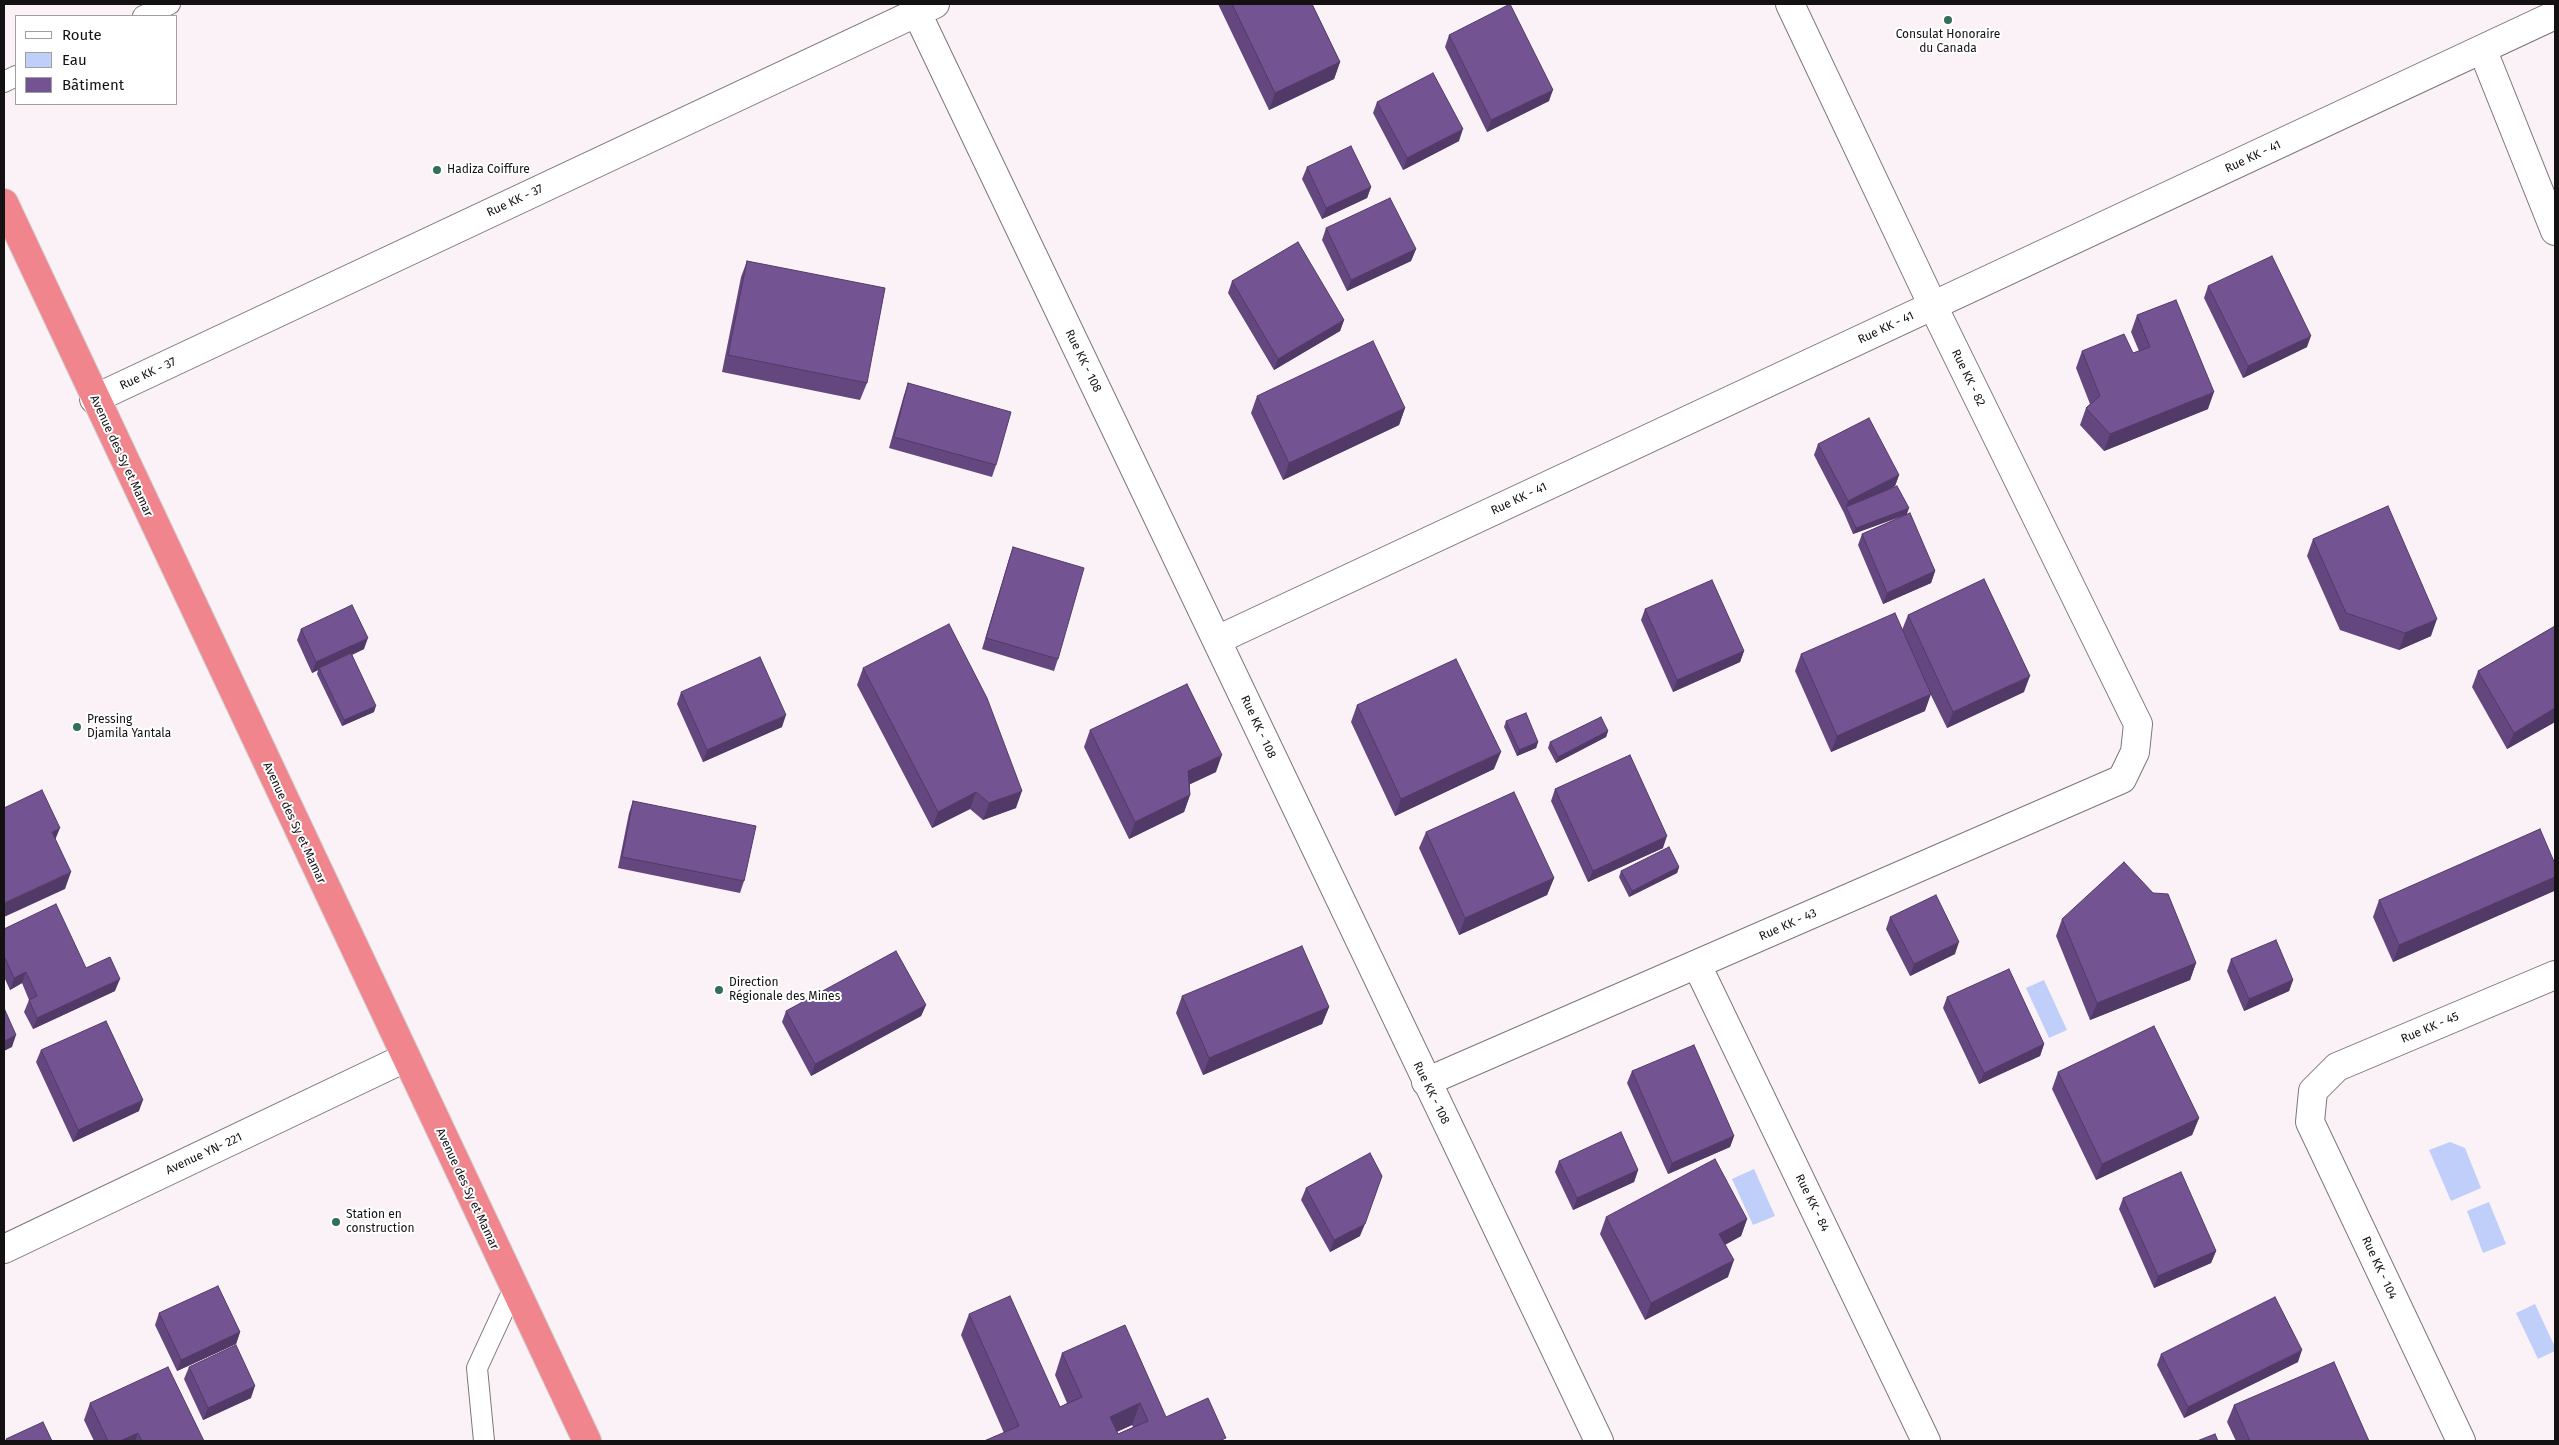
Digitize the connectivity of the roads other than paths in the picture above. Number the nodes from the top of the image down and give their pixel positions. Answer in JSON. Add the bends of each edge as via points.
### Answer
{"nodes":[{"id":1,"x":170,"y":4,"type":"edge"},
{"id":2,"x":1790,"y":4,"type":"edge"},
{"id":3,"x":926,"y":8,"type":"edge"},
{"id":4,"x":145,"y":15,"type":"edge"},
{"id":5,"x":2555,"y":15,"type":"edge"},
{"id":6,"x":2483,"y":51,"type":"junction"},
{"id":7,"x":4,"y":203,"type":"edge"},
{"id":8,"x":2555,"y":231,"type":"edge"},
{"id":9,"x":1933,"y":306,"type":"junction"},
{"id":10,"x":94,"y":399,"type":"junction"},
{"id":11,"x":1216,"y":640,"type":"junction"},
{"id":12,"x":2135,"y":752,"type":"joint"},
{"id":13,"x":1697,"y":965,"type":"junction"},
{"id":14,"x":2555,"y":975,"type":"edge"},
{"id":15,"x":405,"y":1058,"type":"junction"},
{"id":16,"x":1426,"y":1082,"type":"junction"},
{"id":17,"x":2313,"y":1092,"type":"joint"},
{"id":18,"x":4,"y":1249,"type":"edge"},
{"id":19,"x":514,"y":1288,"type":"junction"},
{"id":20,"x":484,"y":1441,"type":"edge"},
{"id":21,"x":587,"y":1441,"type":"edge"},
{"id":22,"x":1599,"y":1441,"type":"edge"},
{"id":23,"x":1926,"y":1441,"type":"edge"},
{"id":24,"x":2461,"y":1441,"type":"edge"}],
"edges":[{"from":1,"to":4,"type":"lane"},
{"from":2,"to":9,"type":"street","name":"Rue KK - 82"},
{"from":3,"to":10,"type":"street","name":"Rue KK - 37"},
{"from":3,"to":11,"type":"street","name":"Rue KK - 108"},
{"from":5,"to":6,"type":"street","name":"Rue KK - 41"},
{"from":6,"to":8,"type":"street"},
{"from":6,"to":9,"type":"street","name":"Rue KK - 41"},
{"from":7,"to":10,"type":"highway","name":"Avenue des Sy et Mamar"},
{"from":9,"to":11,"type":"street","name":"Rue KK - 41"},
{"from":9,"to":12,"type":"street","name":"Rue KK - 82","via":[[2138,724]]},
{"from":10,"to":15,"type":"highway","name":"Avenue des Sy et Mamar"},
{"from":11,"to":16,"type":"street","name":"Rue KK - 108"},
{"from":12,"to":13,"type":"street","name":"Rue KK - 43","via":[[2122,779]]},
{"from":13,"to":16,"type":"street","name":"Rue KK - 43"},
{"from":13,"to":23,"type":"street","name":"Rue KK - 84"},
{"from":14,"to":17,"type":"street","name":"Rue KK - 45","via":[[2337,1067]]},
{"from":15,"to":18,"type":"street","name":"Avenue YN- 221"},
{"from":15,"to":19,"type":"highway","name":"Avenue des Sy et Mamar"},
{"from":16,"to":22,"type":"street","name":"Rue KK - 108"},
{"from":17,"to":24,"type":"street","name":"Rue KK - 104","via":[[2310,1122]]},
{"from":19,"to":20,"type":"lane","via":[[476,1368]]},
{"from":19,"to":21,"type":"highway","name":"Avenue des Sy et Mamar"}]}
